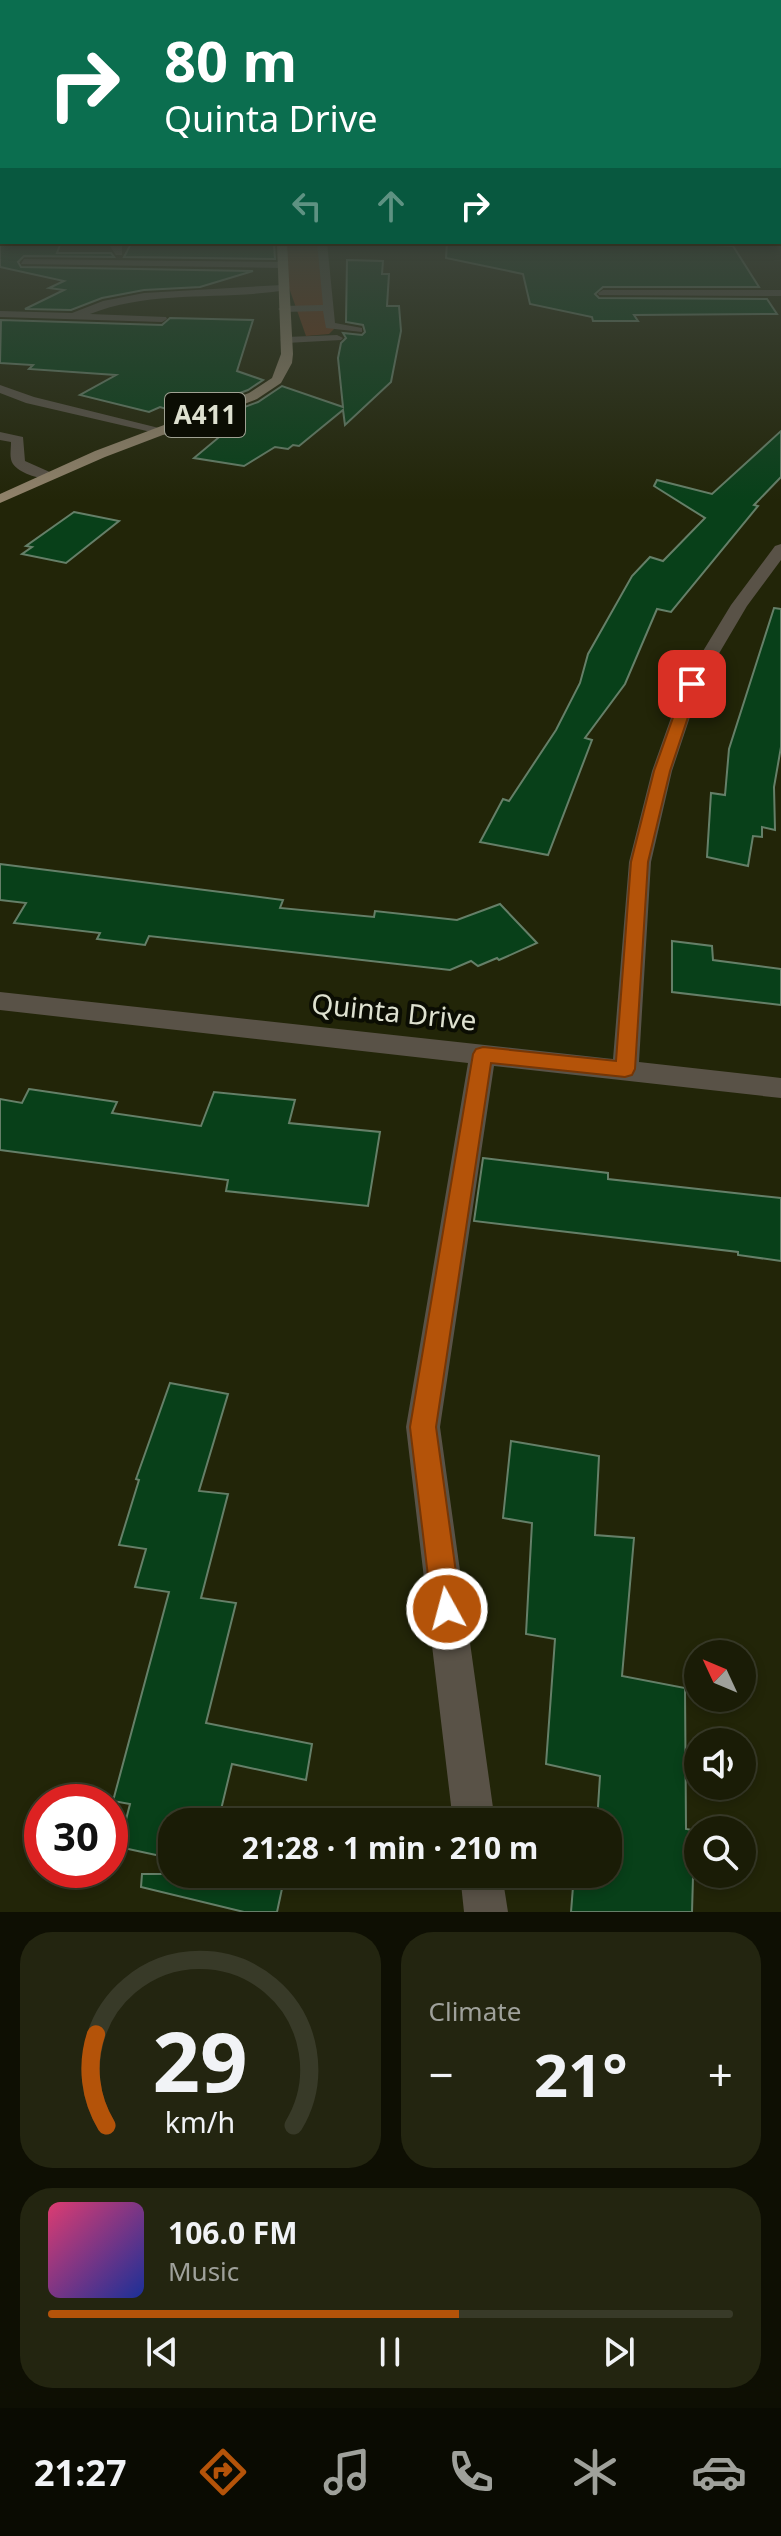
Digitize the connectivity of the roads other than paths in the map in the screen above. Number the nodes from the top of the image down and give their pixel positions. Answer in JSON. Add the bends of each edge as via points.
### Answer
{"nodes":[{"id":1,"x":284,"y":322,"type":"edge"},
{"id":2,"x":329,"y":322,"type":"edge"},
{"id":3,"x":358,"y":330,"type":"dead end"},
{"id":4,"x":337,"y":338,"type":"dead end"},
{"id":5,"x":286,"y":340,"type":"junction"},
{"id":6,"x":0,"y":389,"type":"edge"},
{"id":7,"x":164,"y":431,"type":"junction"},
{"id":8,"x":0,"y":436,"type":"edge"},
{"id":9,"x":47,"y":476,"type":"junction"},
{"id":10,"x":0,"y":499,"type":"edge"},
{"id":11,"x":781,"y":549,"type":"edge"},
{"id":12,"x":0,"y":1001,"type":"edge"},
{"id":13,"x":483,"y":1054,"type":"junction"},
{"id":14,"x":625,"y":1069,"type":"junction"},
{"id":15,"x":781,"y":1088,"type":"edge"},
{"id":16,"x":472,"y":1808,"type":"edge"},
{"id":17,"x":483,"y":1888,"type":"edge"},
{"id":18,"x":486,"y":1912,"type":"edge"}],
"edges":[{"from":1,"to":5,"type":"main road","number":"A411"},
{"from":2,"to":3,"type":"street"},
{"from":4,"to":5,"type":"street"},
{"from":5,"to":7,"type":"main road","number":"A411","via":[[286,363],[267,388]]},
{"from":6,"to":7,"type":"street"},
{"from":7,"to":9,"type":"main road","number":"A411"},
{"from":8,"to":9,"type":"street","via":[[18,440],[20,464]]},
{"from":9,"to":10,"type":"main road","number":"A411"},
{"from":11,"to":14,"type":"street","via":[[739,605],[692,684],[662,771],[640,862]]},
{"from":12,"to":13,"type":"street","name":"Quinta Drive"},
{"from":13,"to":14,"type":"street","name":"Quinta Drive"},
{"from":13,"to":16,"type":"street","via":[[423,1427]]},
{"from":14,"to":15,"type":"street","name":"Quinta Drive"},
{"from":17,"to":18,"type":"street"}]}
